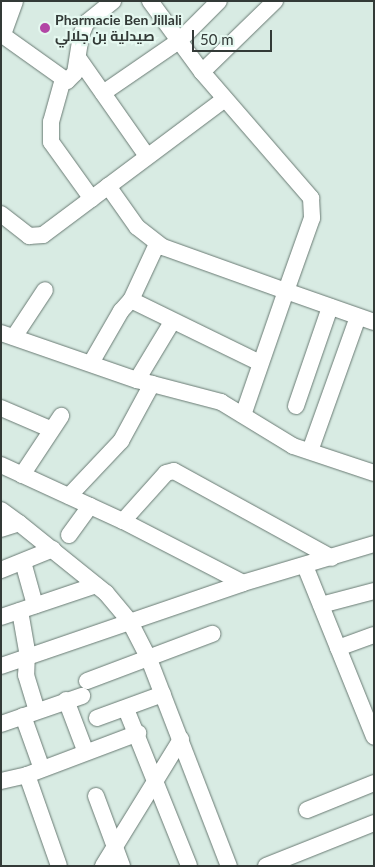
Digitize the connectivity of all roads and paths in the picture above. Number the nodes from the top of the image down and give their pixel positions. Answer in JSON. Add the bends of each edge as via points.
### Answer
{"nodes":[{"id":1,"x":13,"y":1,"type":"edge"},
{"id":2,"x":150,"y":1,"type":"edge"},
{"id":3,"x":219,"y":1,"type":"edge"},
{"id":4,"x":275,"y":1,"type":"edge"},
{"id":5,"x":110,"y":2,"type":"edge"},
{"id":6,"x":1,"y":34,"type":"edge"},
{"id":7,"x":180,"y":40,"type":"junction"},
{"id":8,"x":79,"y":60,"type":"junction"},
{"id":9,"x":202,"y":72,"type":"junction"},
{"id":10,"x":63,"y":79,"type":"junction"},
{"id":11,"x":102,"y":93,"type":"junction"},
{"id":12,"x":225,"y":99,"type":"junction"},
{"id":13,"x":147,"y":156,"type":"junction"},
{"id":14,"x":108,"y":186,"type":"junction"},
{"id":15,"x":92,"y":199,"type":"junction"},
{"id":16,"x":1,"y":214,"type":"edge"},
{"id":17,"x":158,"y":244,"type":"junction"},
{"id":18,"x":45,"y":290,"type":"dead end"},
{"id":19,"x":286,"y":291,"type":"junction"},
{"id":20,"x":131,"y":300,"type":"junction"},
{"id":21,"x":330,"y":307,"type":"junction"},
{"id":22,"x":358,"y":316,"type":"junction"},
{"id":23,"x":172,"y":322,"type":"junction"},
{"id":24,"x":374,"y":322,"type":"edge"},
{"id":25,"x":8,"y":335,"type":"edge"},
{"id":26,"x":91,"y":363,"type":"junction"},
{"id":27,"x":260,"y":363,"type":"junction"},
{"id":28,"x":145,"y":382,"type":"junction"},
{"id":29,"x":296,"y":406,"type":"dead end"},
{"id":30,"x":1,"y":408,"type":"edge"},
{"id":31,"x":243,"y":415,"type":"junction"},
{"id":32,"x":61,"y":416,"type":"dead end"},
{"id":33,"x":50,"y":429,"type":"junction"},
{"id":34,"x":310,"y":451,"type":"junction"},
{"id":35,"x":1,"y":465,"type":"edge"},
{"id":36,"x":374,"y":473,"type":"edge"},
{"id":37,"x":22,"y":475,"type":"junction"},
{"id":38,"x":69,"y":496,"type":"junction"},
{"id":39,"x":90,"y":506,"type":"junction"},
{"id":40,"x":1,"y":510,"type":"edge"},
{"id":41,"x":123,"y":521,"type":"junction"},
{"id":42,"x":19,"y":523,"type":"junction"},
{"id":43,"x":1,"y":529,"type":"edge"},
{"id":44,"x":69,"y":535,"type":"dead end"},
{"id":45,"x":374,"y":544,"type":"edge"},
{"id":46,"x":53,"y":549,"type":"junction"},
{"id":47,"x":332,"y":558,"type":"junction"},
{"id":48,"x":23,"y":562,"type":"junction"},
{"id":49,"x":305,"y":566,"type":"junction"},
{"id":50,"x":1,"y":570,"type":"edge"},
{"id":51,"x":243,"y":584,"type":"junction"},
{"id":52,"x":96,"y":585,"type":"junction"},
{"id":53,"x":374,"y":591,"type":"edge"},
{"id":54,"x":321,"y":606,"type":"junction"},
{"id":55,"x":28,"y":608,"type":"junction"},
{"id":56,"x":1,"y":617,"type":"edge"},
{"id":57,"x":130,"y":622,"type":"junction"},
{"id":58,"x":212,"y":634,"type":"dead end"},
{"id":59,"x":374,"y":635,"type":"edge"},
{"id":60,"x":338,"y":648,"type":"junction"},
{"id":61,"x":25,"y":657,"type":"junction"},
{"id":62,"x":149,"y":659,"type":"junction"},
{"id":63,"x":1,"y":666,"type":"edge"},
{"id":64,"x":163,"y":694,"type":"junction"},
{"id":65,"x":66,"y":700,"type":"junction"},
{"id":66,"x":126,"y":708,"type":"junction"},
{"id":67,"x":30,"y":713,"type":"junction"},
{"id":68,"x":97,"y":718,"type":"dead end"},
{"id":69,"x":1,"y":724,"type":"edge"},
{"id":70,"x":138,"y":733,"type":"junction"},
{"id":71,"x":374,"y":737,"type":"edge"},
{"id":72,"x":181,"y":739,"type":"junction"},
{"id":73,"x":85,"y":750,"type":"junction"},
{"id":74,"x":34,"y":772,"type":"junction"},
{"id":75,"x":156,"y":778,"type":"junction"},
{"id":76,"x":1,"y":781,"type":"edge"},
{"id":77,"x":374,"y":784,"type":"edge"},
{"id":78,"x":96,"y":796,"type":"dead end"},
{"id":79,"x":307,"y":810,"type":"dead end"},
{"id":80,"x":374,"y":823,"type":"edge"},
{"id":81,"x":115,"y":848,"type":"junction"},
{"id":82,"x":271,"y":865,"type":"edge"},
{"id":83,"x":59,"y":866,"type":"edge"},
{"id":84,"x":103,"y":866,"type":"edge"},
{"id":85,"x":122,"y":866,"type":"edge"},
{"id":86,"x":188,"y":866,"type":"edge"},
{"id":87,"x":229,"y":866,"type":"edge"}],
"edges":[{"from":1,"to":6,"type":"main road"},
{"from":2,"to":7,"type":"street"},
{"from":3,"to":7,"type":"street"},
{"from":4,"to":9,"type":"street"},
{"from":5,"to":8,"type":"street","via":[[86,23],[81,35]]},
{"from":6,"to":10,"type":"street"},
{"from":7,"to":9,"type":"street"},
{"from":7,"to":11,"type":"street"},
{"from":8,"to":10,"type":"street","via":[[72,78]]},
{"from":8,"to":11,"type":"street"},
{"from":9,"to":12,"type":"street"},
{"from":10,"to":15,"type":"street","via":[[51,122],[52,142]]},
{"from":11,"to":13,"type":"street"},
{"from":12,"to":13,"type":"street"},
{"from":12,"to":19,"type":"street","via":[[311,198],[312,218]]},
{"from":13,"to":14,"type":"street"},
{"from":14,"to":15,"type":"street"},
{"from":14,"to":17,"type":"street","via":[[138,227]]},
{"from":15,"to":16,"type":"street","via":[[36,238],[22,232]]},
{"from":17,"to":19,"type":"street","via":[[183,257]]},
{"from":17,"to":20,"type":"street"},
{"from":18,"to":25,"type":"street"},
{"from":19,"to":21,"type":"street"},
{"from":19,"to":27,"type":"street"},
{"from":20,"to":23,"type":"street"},
{"from":20,"to":26,"type":"street","via":[[121,311]]},
{"from":21,"to":22,"type":"street"},
{"from":21,"to":29,"type":"street"},
{"from":22,"to":24,"type":"street"},
{"from":22,"to":34,"type":"street"},
{"from":23,"to":27,"type":"street"},
{"from":23,"to":28,"type":"street"},
{"from":25,"to":26,"type":"street"},
{"from":26,"to":28,"type":"street"},
{"from":27,"to":31,"type":"street"},
{"from":28,"to":31,"type":"street","via":[[222,402]]},
{"from":28,"to":38,"type":"street","via":[[121,441]]},
{"from":30,"to":33,"type":"street"},
{"from":31,"to":34,"type":"street","via":[[293,446]]},
{"from":32,"to":33,"type":"street"},
{"from":33,"to":37,"type":"street"},
{"from":34,"to":36,"type":"street"},
{"from":35,"to":37,"type":"street"},
{"from":37,"to":38,"type":"street"},
{"from":38,"to":39,"type":"street"},
{"from":39,"to":41,"type":"street"},
{"from":39,"to":44,"type":"street"},
{"from":40,"to":42,"type":"street"},
{"from":41,"to":47,"type":"street","via":[[166,473],[174,471]]},
{"from":41,"to":51,"type":"street"},
{"from":42,"to":43,"type":"street"},
{"from":42,"to":46,"type":"street"},
{"from":45,"to":47,"type":"street"},
{"from":46,"to":48,"type":"street"},
{"from":46,"to":52,"type":"street"},
{"from":47,"to":49,"type":"street"},
{"from":48,"to":50,"type":"street"},
{"from":48,"to":55,"type":"street"},
{"from":49,"to":51,"type":"street"},
{"from":49,"to":54,"type":"street"},
{"from":51,"to":57,"type":"street"},
{"from":52,"to":55,"type":"street"},
{"from":52,"to":57,"type":"street","via":[[117,603]]},
{"from":53,"to":54,"type":"street"},
{"from":54,"to":60,"type":"street"},
{"from":55,"to":56,"type":"street"},
{"from":55,"to":61,"type":"street"},
{"from":57,"to":61,"type":"street"},
{"from":57,"to":62,"type":"street"},
{"from":58,"to":62,"type":"street"},
{"from":59,"to":60,"type":"street"},
{"from":60,"to":71,"type":"street"},
{"from":61,"to":63,"type":"street"},
{"from":61,"to":67,"type":"street"},
{"from":62,"to":64,"type":"street"},
{"from":62,"to":65,"type":"street","via":[[84,688]]},
{"from":64,"to":66,"type":"street"},
{"from":64,"to":72,"type":"street"},
{"from":65,"to":67,"type":"street"},
{"from":65,"to":73,"type":"street"},
{"from":66,"to":68,"type":"street"},
{"from":66,"to":70,"type":"street"},
{"from":67,"to":69,"type":"street"},
{"from":67,"to":74,"type":"street"},
{"from":70,"to":73,"type":"street"},
{"from":70,"to":75,"type":"street"},
{"from":72,"to":75,"type":"street"},
{"from":72,"to":87,"type":"street"},
{"from":73,"to":74,"type":"street"},
{"from":74,"to":76,"type":"street"},
{"from":74,"to":83,"type":"street"},
{"from":75,"to":81,"type":"street"},
{"from":75,"to":86,"type":"street"},
{"from":77,"to":79,"type":"street"},
{"from":78,"to":81,"type":"street"},
{"from":80,"to":82,"type":"street"},
{"from":81,"to":84,"type":"street"},
{"from":81,"to":85,"type":"street"}]}
